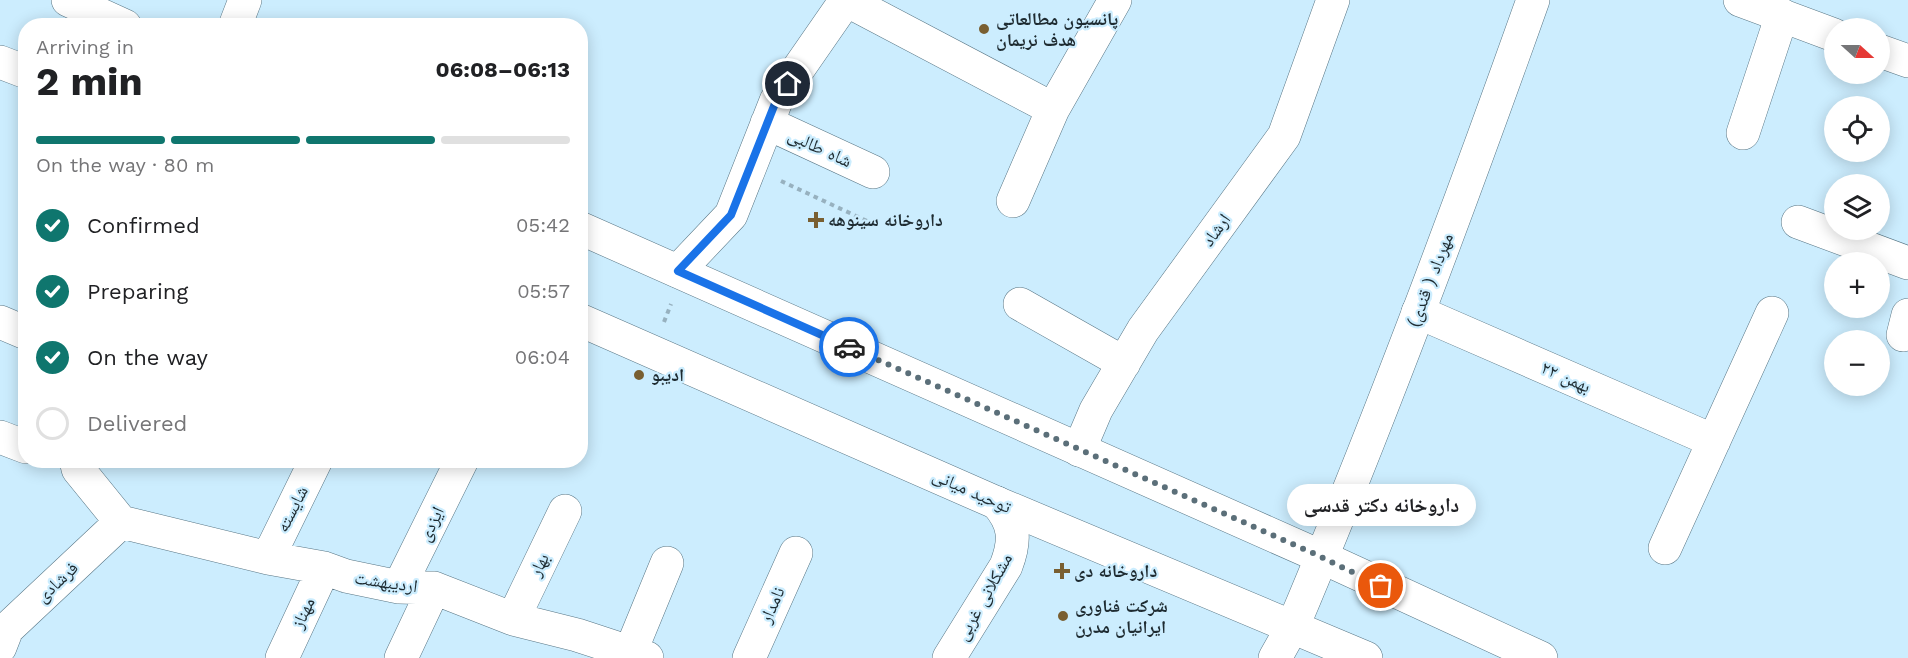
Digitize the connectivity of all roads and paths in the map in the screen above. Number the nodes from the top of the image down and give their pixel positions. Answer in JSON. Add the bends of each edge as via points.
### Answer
{"nodes":[{"id":1,"x":68,"y":0,"type":"edge"},
{"id":2,"x":245,"y":0,"type":"edge"},
{"id":3,"x":846,"y":0,"type":"edge"},
{"id":4,"x":1114,"y":0,"type":"edge"},
{"id":5,"x":1333,"y":0,"type":"edge"},
{"id":6,"x":1533,"y":0,"type":"edge"},
{"id":7,"x":1740,"y":0,"type":"edge"},
{"id":8,"x":1782,"y":15,"type":"junction"},
{"id":9,"x":107,"y":18,"type":"edge"},
{"id":10,"x":239,"y":18,"type":"edge"},
{"id":11,"x":1824,"y":31,"type":"edge"},
{"id":12,"x":1890,"y":55,"type":"edge"},
{"id":13,"x":1908,"y":61,"type":"edge"},
{"id":14,"x":0,"y":62,"type":"edge"},
{"id":15,"x":18,"y":69,"type":"edge"},
{"id":16,"x":1053,"y":109,"type":"junction"},
{"id":17,"x":767,"y":123,"type":"junction"},
{"id":18,"x":1743,"y":133,"type":"dead end"},
{"id":19,"x":873,"y":172,"type":"dead end"},
{"id":20,"x":780,"y":180,"type":"dead end"},
{"id":21,"x":1013,"y":201,"type":"dead end"},
{"id":22,"x":869,"y":222,"type":"dead end"},
{"id":23,"x":1798,"y":222,"type":"dead end"},
{"id":24,"x":588,"y":231,"type":"edge"},
{"id":25,"x":1908,"y":263,"type":"edge"},
{"id":26,"x":681,"y":272,"type":"junction"},
{"id":27,"x":1020,"y":304,"type":"dead end"},
{"id":28,"x":1418,"y":312,"type":"junction"},
{"id":29,"x":1772,"y":313,"type":"dead end"},
{"id":30,"x":0,"y":322,"type":"edge"},
{"id":31,"x":588,"y":323,"type":"edge"},
{"id":32,"x":18,"y":330,"type":"edge"},
{"id":33,"x":652,"y":350,"type":"junction"},
{"id":34,"x":1124,"y":363,"type":"junction"},
{"id":35,"x":0,"y":437,"type":"edge"},
{"id":36,"x":1714,"y":441,"type":"junction"},
{"id":37,"x":18,"y":444,"type":"edge"},
{"id":38,"x":1079,"y":450,"type":"junction"},
{"id":39,"x":75,"y":468,"type":"edge"},
{"id":40,"x":312,"y":468,"type":"edge"},
{"id":41,"x":458,"y":468,"type":"edge"},
{"id":42,"x":996,"y":503,"type":"junction"},
{"id":43,"x":565,"y":511,"type":"dead end"},
{"id":44,"x":121,"y":522,"type":"junction"},
{"id":45,"x":1665,"y":548,"type":"dead end"},
{"id":46,"x":796,"y":553,"type":"dead end"},
{"id":47,"x":268,"y":558,"type":"junction"},
{"id":48,"x":1321,"y":558,"type":"junction"},
{"id":49,"x":667,"y":563,"type":"dead end"},
{"id":50,"x":324,"y":568,"type":"junction"},
{"id":51,"x":399,"y":587,"type":"junction"},
{"id":52,"x":434,"y":588,"type":"junction"},
{"id":53,"x":513,"y":619,"type":"junction"},
{"id":54,"x":1293,"y":626,"type":"junction"},
{"id":55,"x":2,"y":634,"type":"edge"},
{"id":56,"x":574,"y":646,"type":"edge"},
{"id":57,"x":639,"y":655,"type":"edge"},
{"id":58,"x":282,"y":658,"type":"edge"},
{"id":59,"x":401,"y":658,"type":"edge"},
{"id":60,"x":748,"y":658,"type":"edge"},
{"id":61,"x":949,"y":658,"type":"edge"},
{"id":62,"x":1275,"y":658,"type":"edge"},
{"id":63,"x":1366,"y":658,"type":"edge"},
{"id":64,"x":1541,"y":658,"type":"edge"}],
"edges":[{"from":1,"to":9,"type":"street"},
{"from":2,"to":10,"type":"street"},
{"from":3,"to":16,"type":"street"},
{"from":3,"to":17,"type":"street","via":[[776,101]]},
{"from":4,"to":16,"type":"street"},
{"from":5,"to":34,"type":"street","name":"ارشاد","via":[[1284,136],[1143,330]]},
{"from":6,"to":28,"type":"street","name":"مهرداد ( قندی)"},
{"from":7,"to":8,"type":"street"},
{"from":8,"to":11,"type":"street"},
{"from":8,"to":18,"type":"street"},
{"from":12,"to":13,"type":"street"},
{"from":14,"to":15,"type":"street"},
{"from":16,"to":21,"type":"street"},
{"from":17,"to":19,"type":"street","name":"شاه طالبی"},
{"from":17,"to":26,"type":"street","via":[[731,215]]},
{"from":20,"to":22,"type":"path"},
{"from":23,"to":25,"type":"street"},
{"from":24,"to":26,"type":"street"},
{"from":26,"to":33,"type":"path"},
{"from":26,"to":38,"type":"street"},
{"from":27,"to":34,"type":"street"},
{"from":28,"to":36,"type":"street","name":"۲۲ بهمن"},
{"from":28,"to":48,"type":"street","name":"مهرداد ( قندی)"},
{"from":29,"to":36,"type":"street"},
{"from":30,"to":32,"type":"street"},
{"from":31,"to":33,"type":"street","name":"توحید میانی"},
{"from":33,"to":42,"type":"street","name":"توحید میانی"},
{"from":34,"to":38,"type":"street","name":"ارشاد","via":[[1096,410]]},
{"from":35,"to":37,"type":"street"},
{"from":36,"to":45,"type":"street"},
{"from":38,"to":48,"type":"street"},
{"from":39,"to":44,"type":"street"},
{"from":40,"to":47,"type":"street","name":"شایسته"},
{"from":41,"to":51,"type":"street","name":"ایزدی"},
{"from":42,"to":54,"type":"street","name":"توحید میانی"},
{"from":42,"to":61,"type":"street","name":"مشکلانی غربی","via":[[1007,515],[1012,549],[1006,566]]},
{"from":43,"to":53,"type":"street","name":"بهار"},
{"from":44,"to":47,"type":"street","name":"اردیبهشت"},
{"from":44,"to":55,"type":"street","name":"فرشادی"},
{"from":46,"to":60,"type":"street","name":"نامدار"},
{"from":47,"to":50,"type":"street","name":"اردیبهشت"},
{"from":48,"to":54,"type":"street","name":"مهرداد ( قندی)"},
{"from":48,"to":64,"type":"street"},
{"from":49,"to":57,"type":"street"},
{"from":50,"to":51,"type":"street","name":"اردیبهشت"},
{"from":50,"to":58,"type":"street","name":"مهناز"},
{"from":51,"to":52,"type":"street","name":"اردیبهشت"},
{"from":52,"to":53,"type":"street","name":"اردیبهشت"},
{"from":52,"to":59,"type":"street"},
{"from":53,"to":56,"type":"street","name":"اردیبهشت"},
{"from":54,"to":62,"type":"street","name":"مهرداد ( قندی)"},
{"from":54,"to":63,"type":"street","name":"توحید میانی"},
{"from":56,"to":57,"type":"street","name":"اردیبهشت"}]}
